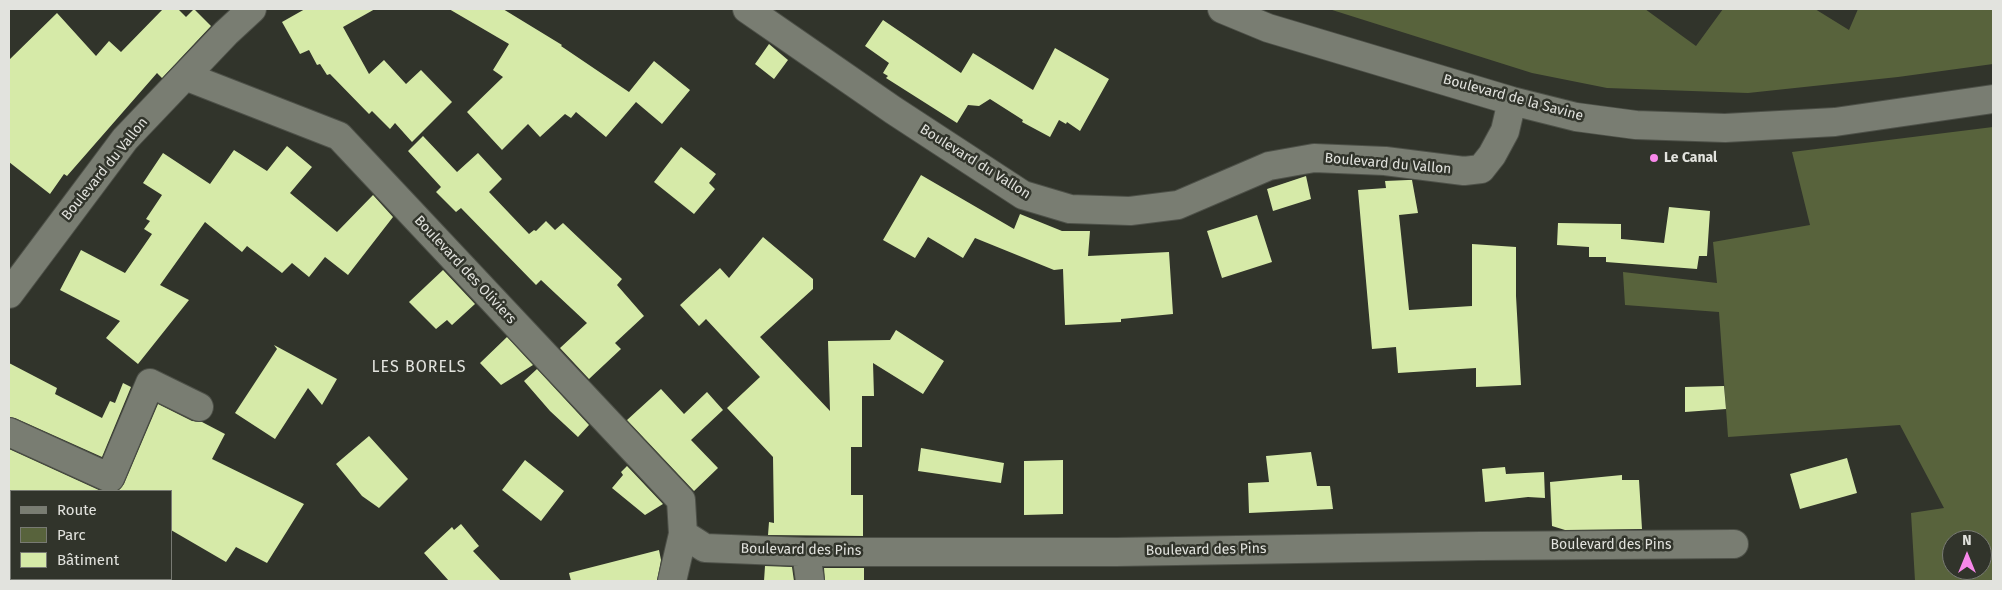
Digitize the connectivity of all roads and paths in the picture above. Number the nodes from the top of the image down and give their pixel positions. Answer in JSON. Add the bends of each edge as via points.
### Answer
{"nodes":[{"id":1,"x":252,"y":9,"type":"edge"},
{"id":2,"x":747,"y":9,"type":"edge"},
{"id":3,"x":1222,"y":9,"type":"edge"},
{"id":4,"x":184,"y":76,"type":"junction"},
{"id":5,"x":1993,"y":99,"type":"edge"},
{"id":6,"x":1512,"y":101,"type":"junction"},
{"id":7,"x":9,"y":294,"type":"edge"},
{"id":8,"x":199,"y":407,"type":"dead end"},
{"id":9,"x":9,"y":432,"type":"edge"},
{"id":10,"x":683,"y":534,"type":"junction"},
{"id":11,"x":1734,"y":544,"type":"dead end"},
{"id":12,"x":806,"y":552,"type":"junction"},
{"id":13,"x":672,"y":581,"type":"edge"},
{"id":14,"x":810,"y":581,"type":"edge"}],
"edges":[{"from":1,"to":4,"type":"street","name":"Boulevard du Vallon"},
{"from":2,"to":6,"type":"street","name":"Boulevard du Vallon","via":[[892,110],[1023,195],[1070,209],[1130,211],[1178,205],[1269,166],[1314,158],[1385,161],[1464,171],[1480,169],[1505,131]]},
{"from":3,"to":6,"type":"street","name":"Boulevard de la Savine","via":[[1268,28]]},
{"from":4,"to":7,"type":"street","name":"Boulevard du Vallon","via":[[125,139]]},
{"from":4,"to":10,"type":"street","name":"Boulevard des Oliviers","via":[[339,136],[681,500]]},
{"from":5,"to":6,"type":"street","name":"Boulevard de la Savine","via":[[1836,122],[1726,128],[1636,125],[1576,117]]},
{"from":8,"to":9,"type":"street","via":[[150,383],[110,478]]},
{"from":10,"to":12,"type":"street","name":"Boulevard des Pins","via":[[705,548]]},
{"from":10,"to":13,"type":"street","name":"Boulevard des Oliviers"},
{"from":11,"to":12,"type":"street","name":"Boulevard des Pins","via":[[1116,552]]},
{"from":12,"to":14,"type":"street"}]}
